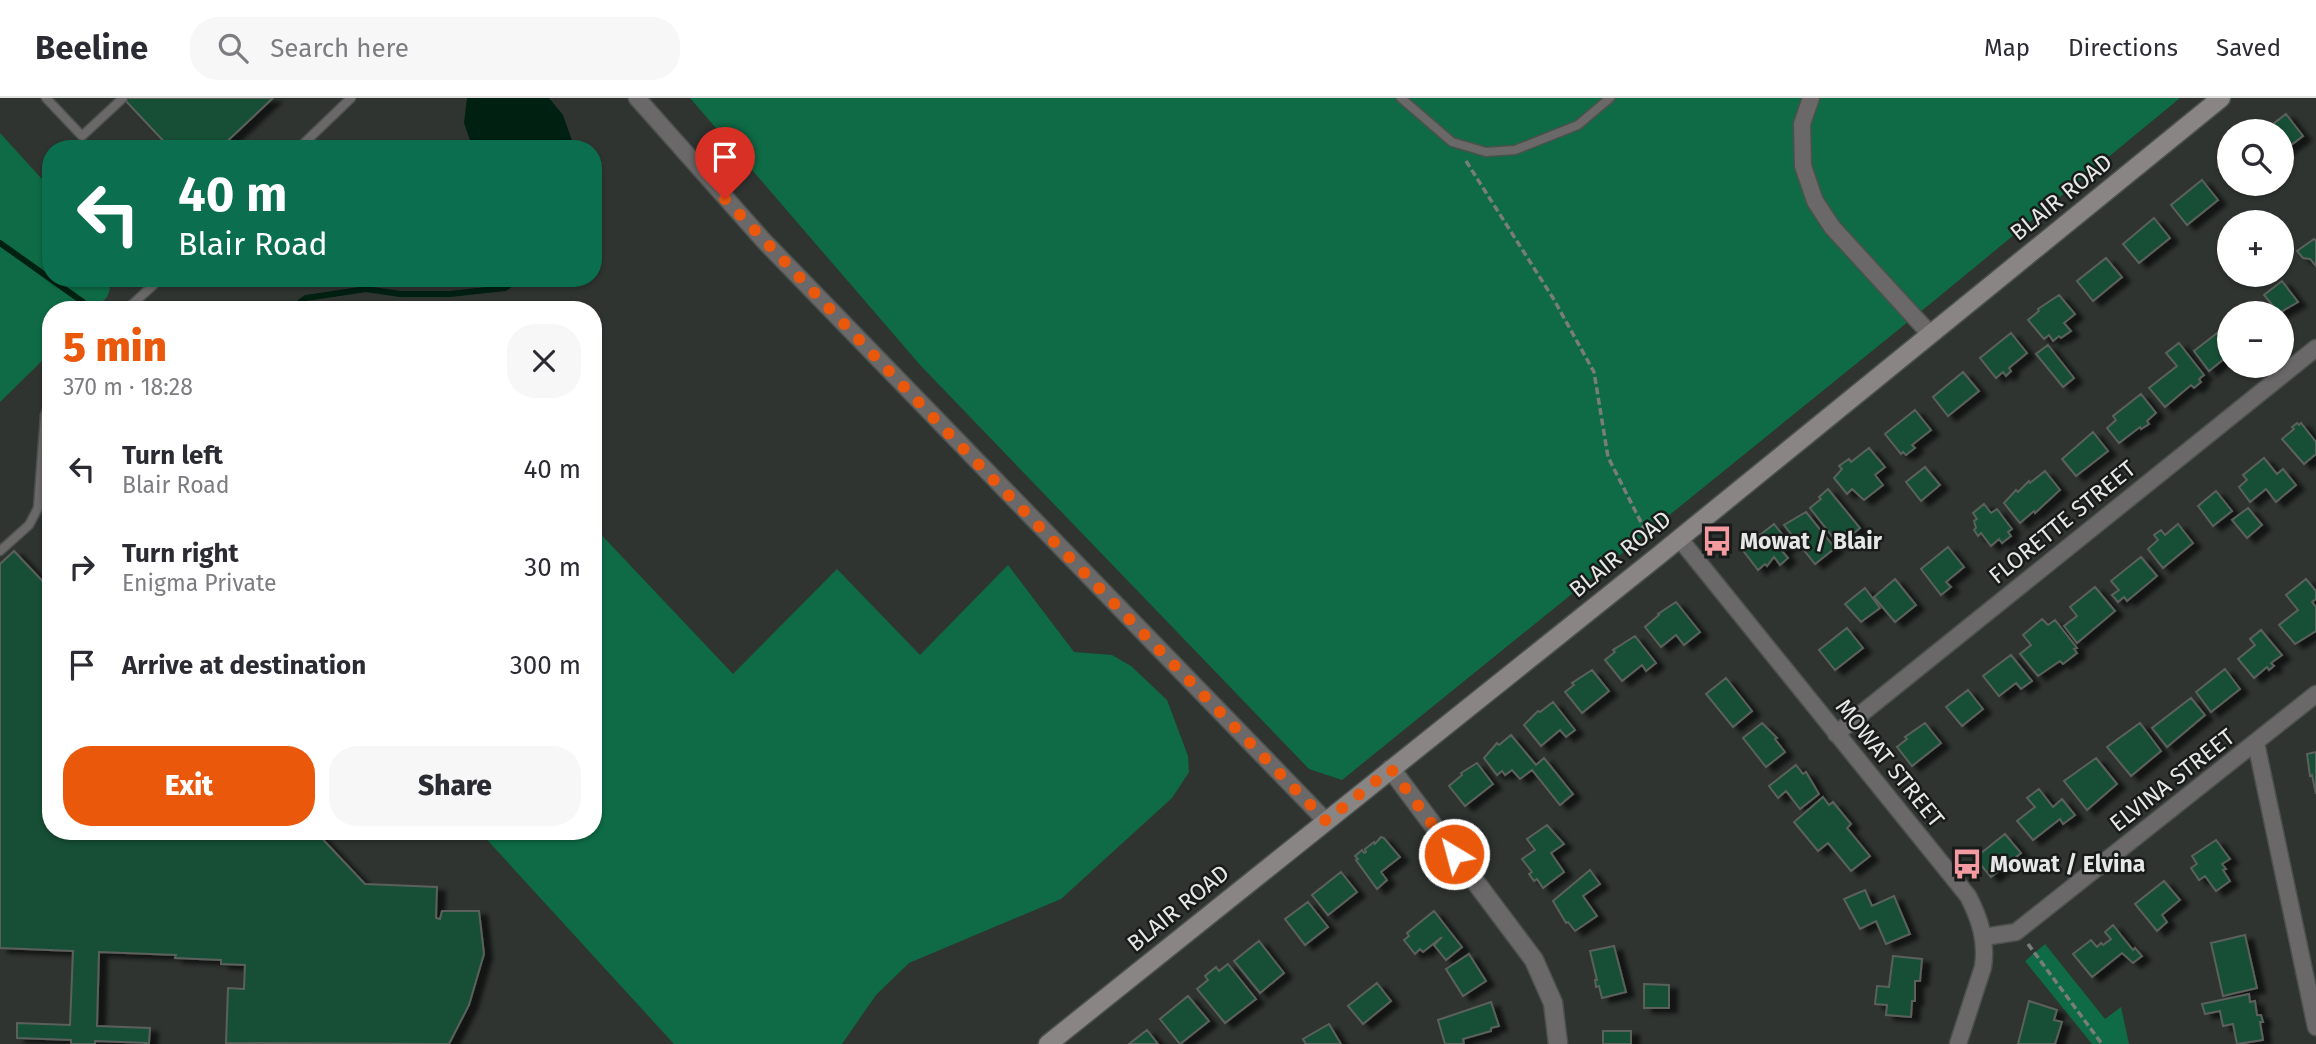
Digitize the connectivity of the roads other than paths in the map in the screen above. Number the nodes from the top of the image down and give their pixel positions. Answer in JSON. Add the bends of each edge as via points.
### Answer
{"nodes":[{"id":1,"x":46,"y":98,"type":"edge"},
{"id":2,"x":124,"y":98,"type":"edge"},
{"id":3,"x":351,"y":98,"type":"edge"},
{"id":4,"x":637,"y":98,"type":"edge"},
{"id":5,"x":1401,"y":98,"type":"edge"},
{"id":6,"x":1610,"y":98,"type":"edge"},
{"id":7,"x":1811,"y":98,"type":"edge"},
{"id":8,"x":2221,"y":98,"type":"edge"},
{"id":9,"x":307,"y":140,"type":"edge"},
{"id":10,"x":151,"y":287,"type":"edge"},
{"id":11,"x":136,"y":301,"type":"edge"},
{"id":12,"x":1930,"y":334,"type":"junction"},
{"id":13,"x":2316,"y":348,"type":"edge"},
{"id":14,"x":42,"y":455,"type":"edge"},
{"id":15,"x":1679,"y":538,"type":"junction"},
{"id":16,"x":0,"y":551,"type":"edge"},
{"id":17,"x":2316,"y":694,"type":"edge"},
{"id":18,"x":1836,"y":734,"type":"junction"},
{"id":19,"x":2256,"y":743,"type":"junction"},
{"id":20,"x":1391,"y":769,"type":"junction"},
{"id":21,"x":1326,"y":821,"type":"junction"},
{"id":22,"x":1984,"y":937,"type":"junction"},
{"id":23,"x":2316,"y":1027,"type":"edge"},
{"id":24,"x":1048,"y":1044,"type":"edge"},
{"id":25,"x":1558,"y":1044,"type":"edge"},
{"id":26,"x":1958,"y":1044,"type":"edge"}],
"edges":[{"from":1,"to":2,"type":"lane","via":[[82,136]]},
{"from":3,"to":9,"type":"lane"},
{"from":4,"to":21,"type":"street","via":[[764,242]]},
{"from":5,"to":6,"type":"lane","via":[[1452,142],[1486,152],[1516,150],[1578,125]]},
{"from":7,"to":12,"type":"street","via":[[1802,124],[1803,166],[1815,201],[1832,227]]},
{"from":8,"to":12,"type":"main road","name":"BLAIR ROAD"},
{"from":10,"to":11,"type":"lane"},
{"from":12,"to":15,"type":"main road","name":"BLAIR ROAD"},
{"from":13,"to":18,"type":"street","name":"FLORETTE STREET"},
{"from":14,"to":16,"type":"lane","via":[[38,508],[29,525]]},
{"from":15,"to":18,"type":"street","name":"MOWAT STREET"},
{"from":15,"to":20,"type":"main road","name":"BLAIR ROAD"},
{"from":17,"to":19,"type":"street","name":"ELVINA STREET"},
{"from":18,"to":22,"type":"street","name":"MOWAT STREET","via":[[1968,896]]},
{"from":19,"to":22,"type":"street","name":"ELVINA STREET","via":[[2018,930]]},
{"from":19,"to":23,"type":"street"},
{"from":20,"to":21,"type":"main road","name":"BLAIR ROAD"},
{"from":20,"to":25,"type":"street","via":[[1534,960],[1553,1003]]},
{"from":21,"to":24,"type":"main road","name":"BLAIR ROAD"},
{"from":22,"to":26,"type":"street","name":"MOWAT STREET","via":[[1983,967]]}]}
